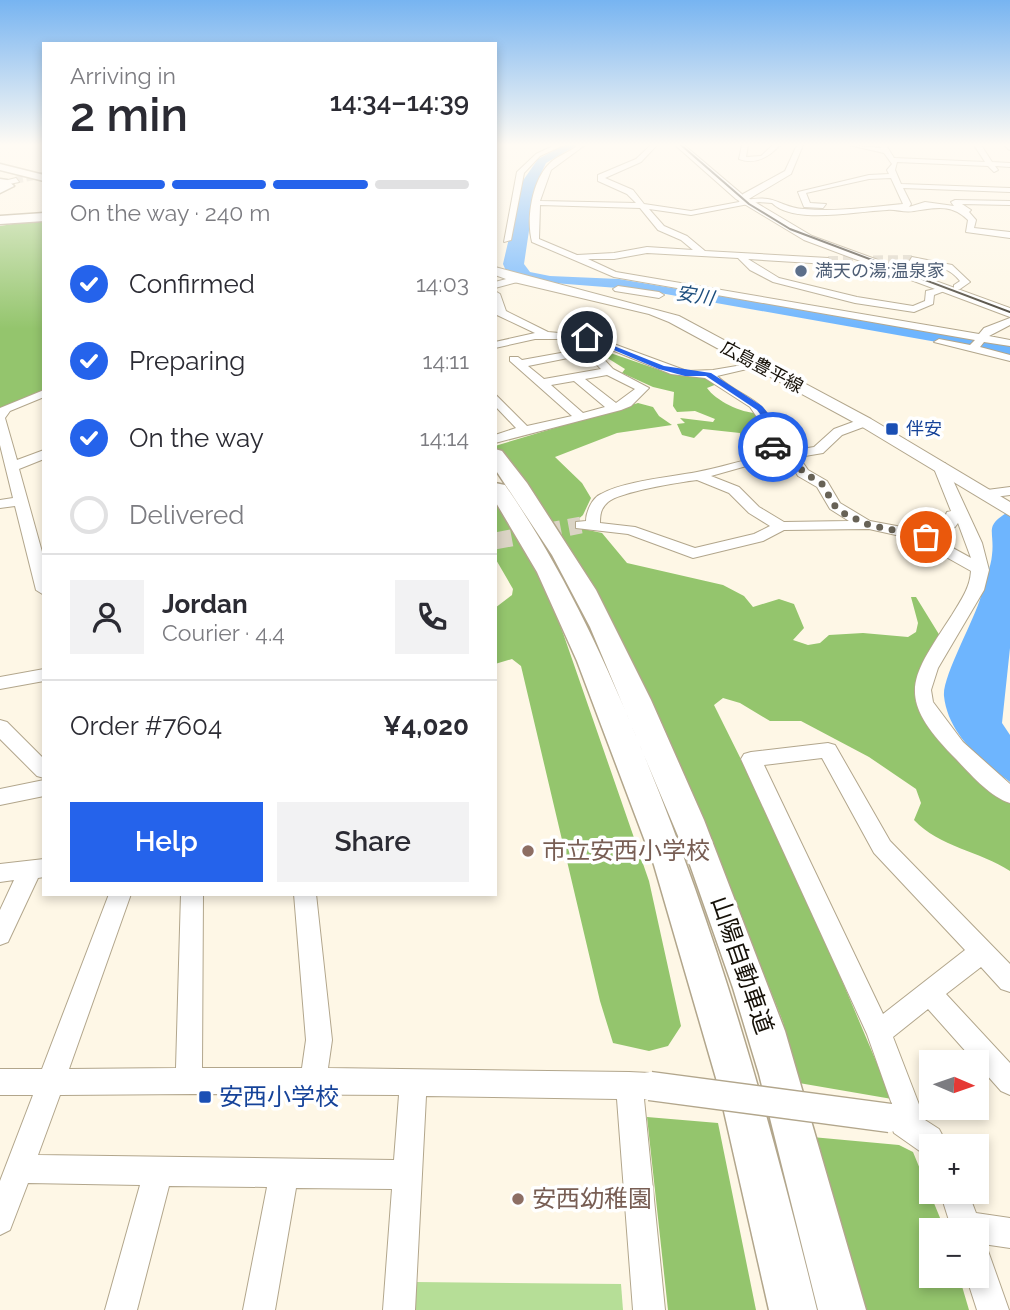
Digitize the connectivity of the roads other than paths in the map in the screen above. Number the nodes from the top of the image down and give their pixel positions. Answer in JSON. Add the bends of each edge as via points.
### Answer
{"nodes":[{"id":1,"x":514,"y":206,"type":"edge"},
{"id":2,"x":536,"y":206,"type":"edge"},
{"id":3,"x":642,"y":206,"type":"edge"},
{"id":4,"x":648,"y":206,"type":"edge"},
{"id":5,"x":727,"y":206,"type":"edge"},
{"id":6,"x":757,"y":206,"type":"edge"},
{"id":7,"x":758,"y":206,"type":"edge"},
{"id":8,"x":779,"y":206,"type":"edge"},
{"id":9,"x":837,"y":206,"type":"edge"},
{"id":10,"x":899,"y":206,"type":"edge"},
{"id":11,"x":921,"y":206,"type":"edge"},
{"id":12,"x":938,"y":206,"type":"edge"},
{"id":13,"x":958,"y":206,"type":"edge"},
{"id":14,"x":889,"y":209,"type":"junction"},
{"id":15,"x":961,"y":210,"type":"junction"},
{"id":16,"x":1010,"y":213,"type":"edge"},
{"id":17,"x":839,"y":214,"type":"junction"},
{"id":18,"x":42,"y":216,"type":"edge"},
{"id":19,"x":0,"y":217,"type":"edge"},
{"id":20,"x":1010,"y":235,"type":"edge"},
{"id":21,"x":497,"y":240,"type":"edge"},
{"id":22,"x":508,"y":240,"type":"junction"},
{"id":23,"x":534,"y":240,"type":"junction"},
{"id":24,"x":701,"y":252,"type":"junction"},
{"id":25,"x":574,"y":258,"type":"junction"},
{"id":26,"x":742,"y":258,"type":"junction"},
{"id":27,"x":912,"y":260,"type":"tunnel mouth"},
{"id":28,"x":828,"y":261,"type":"tunnel mouth"},
{"id":29,"x":497,"y":272,"type":"edge"},
{"id":30,"x":614,"y":274,"type":"junction"},
{"id":31,"x":518,"y":279,"type":"junction"},
{"id":32,"x":497,"y":284,"type":"edge"},
{"id":33,"x":957,"y":287,"type":"junction"},
{"id":34,"x":616,"y":288,"type":"junction"},
{"id":35,"x":944,"y":288,"type":"junction"},
{"id":36,"x":497,"y":300,"type":"edge"},
{"id":37,"x":1010,"y":307,"type":"edge"},
{"id":38,"x":915,"y":309,"type":"junction"},
{"id":39,"x":653,"y":311,"type":"junction"},
{"id":40,"x":1010,"y":313,"type":"edge"},
{"id":41,"x":1010,"y":321,"type":"edge"},
{"id":42,"x":905,"y":325,"type":"junction"},
{"id":43,"x":542,"y":335,"type":"junction"},
{"id":44,"x":1010,"y":343,"type":"edge"},
{"id":45,"x":497,"y":344,"type":"edge"},
{"id":46,"x":976,"y":344,"type":"junction"},
{"id":47,"x":497,"y":345,"type":"edge"},
{"id":48,"x":561,"y":356,"type":"junction"},
{"id":49,"x":1010,"y":358,"type":"edge"},
{"id":50,"x":520,"y":364,"type":"junction"},
{"id":51,"x":756,"y":364,"type":"junction"},
{"id":52,"x":609,"y":370,"type":"junction"},
{"id":53,"x":708,"y":374,"type":"junction"},
{"id":54,"x":576,"y":377,"type":"junction"},
{"id":55,"x":542,"y":383,"type":"junction"},
{"id":56,"x":42,"y":394,"type":"edge"},
{"id":57,"x":497,"y":400,"type":"edge"},
{"id":58,"x":614,"y":408,"type":"junction"},
{"id":59,"x":580,"y":417,"type":"junction"},
{"id":60,"x":0,"y":418,"type":"edge"},
{"id":61,"x":865,"y":422,"type":"junction"},
{"id":62,"x":524,"y":430,"type":"junction"},
{"id":63,"x":499,"y":444,"type":"edge"},
{"id":64,"x":42,"y":455,"type":"edge"},
{"id":65,"x":792,"y":456,"type":"junction"},
{"id":66,"x":13,"y":467,"type":"junction"},
{"id":67,"x":940,"y":467,"type":"junction"},
{"id":68,"x":698,"y":476,"type":"junction"},
{"id":69,"x":497,"y":488,"type":"edge"},
{"id":70,"x":19,"y":500,"type":"junction"},
{"id":71,"x":1009,"y":503,"type":"edge"},
{"id":72,"x":0,"y":504,"type":"edge"},
{"id":73,"x":959,"y":513,"type":"junction"},
{"id":74,"x":869,"y":525,"type":"junction"},
{"id":75,"x":781,"y":526,"type":"junction"},
{"id":76,"x":919,"y":535,"type":"junction"},
{"id":77,"x":981,"y":570,"type":"junction"},
{"id":78,"x":42,"y":580,"type":"edge"},
{"id":79,"x":42,"y":675,"type":"edge"},
{"id":80,"x":0,"y":682,"type":"edge"},
{"id":81,"x":2,"y":733,"type":"edge"},
{"id":82,"x":42,"y":769,"type":"edge"},
{"id":83,"x":42,"y":788,"type":"edge"},
{"id":84,"x":1010,"y":795,"type":"edge"},
{"id":85,"x":0,"y":797,"type":"edge"},
{"id":86,"x":36,"y":870,"type":"edge"},
{"id":87,"x":0,"y":873,"type":"edge"},
{"id":88,"x":119,"y":896,"type":"edge"},
{"id":89,"x":192,"y":896,"type":"edge"},
{"id":90,"x":305,"y":896,"type":"edge"},
{"id":91,"x":0,"y":935,"type":"edge"},
{"id":92,"x":981,"y":952,"type":"junction"},
{"id":93,"x":1010,"y":981,"type":"edge"},
{"id":94,"x":929,"y":993,"type":"junction"},
{"id":95,"x":879,"y":1033,"type":"junction"},
{"id":96,"x":51,"y":1081,"type":"junction"},
{"id":97,"x":313,"y":1081,"type":"junction"},
{"id":98,"x":0,"y":1082,"type":"edge"},
{"id":99,"x":1010,"y":1082,"type":"edge"},
{"id":100,"x":189,"y":1083,"type":"junction"},
{"id":101,"x":413,"y":1083,"type":"junction"},
{"id":102,"x":640,"y":1086,"type":"junction"},
{"id":103,"x":902,"y":1122,"type":"junction"},
{"id":104,"x":919,"y":1135,"type":"edge"},
{"id":105,"x":19,"y":1169,"type":"junction"},
{"id":106,"x":158,"y":1171,"type":"junction"},
{"id":107,"x":284,"y":1173,"type":"junction"},
{"id":108,"x":407,"y":1175,"type":"junction"},
{"id":109,"x":0,"y":1220,"type":"edge"},
{"id":110,"x":989,"y":1231,"type":"edge"},
{"id":111,"x":1010,"y":1233,"type":"edge"},
{"id":112,"x":986,"y":1288,"type":"edge"},
{"id":113,"x":121,"y":1310,"type":"edge"},
{"id":114,"x":260,"y":1310,"type":"edge"},
{"id":115,"x":399,"y":1310,"type":"edge"},
{"id":116,"x":649,"y":1310,"type":"edge"},
{"id":117,"x":793,"y":1310,"type":"edge"},
{"id":118,"x":842,"y":1310,"type":"edge"},
{"id":119,"x":993,"y":1310,"type":"edge"}],
"edges":[{"from":1,"to":22,"type":"street"},
{"from":2,"to":23,"type":"street"},
{"from":3,"to":24,"type":"street","via":[[661,228]]},
{"from":4,"to":5,"type":"street","via":[[691,213]]},
{"from":6,"to":35,"type":"main road","via":[[808,238]]},
{"from":7,"to":33,"type":"main road","via":[[785,222]]},
{"from":8,"to":17,"type":"street"},
{"from":9,"to":17,"type":"street"},
{"from":10,"to":14,"type":"street"},
{"from":11,"to":14,"type":"street"},
{"from":12,"to":15,"type":"street"},
{"from":13,"to":15,"type":"street"},
{"from":14,"to":17,"type":"street"},
{"from":15,"to":16,"type":"street"},
{"from":15,"to":20,"type":"street","via":[[972,220],[969,230]]},
{"from":18,"to":19,"type":"highway"},
{"from":21,"to":22,"type":"street"},
{"from":22,"to":23,"type":"street"},
{"from":23,"to":25,"type":"street"},
{"from":24,"to":25,"type":"street","via":[[647,250]]},
{"from":24,"to":26,"type":"street"},
{"from":25,"to":30,"type":"street"},
{"from":26,"to":28,"type":"street"},
{"from":26,"to":38,"type":"street","via":[[785,282]]},
{"from":27,"to":33,"type":"street","via":[[957,271],[965,282]]},
{"from":29,"to":31,"type":"main road","name":"広島豊平線"},
{"from":30,"to":34,"type":"street"},
{"from":30,"to":42,"type":"street"},
{"from":31,"to":32,"type":"street"},
{"from":31,"to":39,"type":"main road","name":"広島豊平線"},
{"from":33,"to":37,"type":"main road"},
{"from":34,"to":39,"type":"street"},
{"from":34,"to":46,"type":"street"},
{"from":35,"to":38,"type":"street","via":[[929,293],[930,302]]},
{"from":35,"to":40,"type":"main road"},
{"from":36,"to":43,"type":"street","via":[[501,313],[537,327]]},
{"from":38,"to":42,"type":"street"},
{"from":39,"to":51,"type":"main road","name":"広島豊平線"},
{"from":41,"to":46,"type":"street","via":[[988,330]]},
{"from":42,"to":46,"type":"street"},
{"from":43,"to":45,"type":"street"},
{"from":43,"to":48,"type":"street"},
{"from":43,"to":53,"type":"street","via":[[587,337],[662,367]]},
{"from":44,"to":46,"type":"street"},
{"from":46,"to":49,"type":"street"},
{"from":47,"to":50,"type":"street"},
{"from":48,"to":50,"type":"street"},
{"from":48,"to":52,"type":"street","via":[[593,354]]},
{"from":50,"to":55,"type":"street"},
{"from":51,"to":53,"type":"street"},
{"from":51,"to":61,"type":"main road","name":"広島豊平線"},
{"from":52,"to":54,"type":"street"},
{"from":52,"to":58,"type":"street","via":[[643,388]]},
{"from":53,"to":65,"type":"street","via":[[760,408],[767,417],[773,447]]},
{"from":54,"to":55,"type":"street"},
{"from":54,"to":58,"type":"street"},
{"from":55,"to":59,"type":"street"},
{"from":56,"to":60,"type":"street","via":[[6,408]]},
{"from":57,"to":62,"type":"street"},
{"from":58,"to":59,"type":"street"},
{"from":59,"to":62,"type":"street"},
{"from":60,"to":66,"type":"street"},
{"from":61,"to":65,"type":"street","via":[[838,432],[818,450]]},
{"from":61,"to":67,"type":"main road","name":"広島豊平線"},
{"from":62,"to":63,"type":"street"},
{"from":63,"to":118,"type":"highway","name":"山陽自動車道","via":[[580,584],[636,696],[709,869],[779,1074]]},
{"from":64,"to":66,"type":"street"},
{"from":65,"to":68,"type":"street","via":[[748,461]]},
{"from":65,"to":74,"type":"street","via":[[803,472],[822,484],[835,506]]},
{"from":66,"to":70,"type":"street"},
{"from":67,"to":71,"type":"main road","name":"広島豊平線"},
{"from":67,"to":73,"type":"street"},
{"from":68,"to":75,"type":"street","via":[[734,490],[754,510]]},
{"from":68,"to":75,"type":"street","via":[[672,478],[604,497],[587,525],[630,530],[693,553],[758,538]]},
{"from":69,"to":117,"type":"highway","name":"山陽自動車道","via":[[557,587],[646,796],[707,972],[736,1073]]},
{"from":70,"to":72,"type":"street"},
{"from":70,"to":78,"type":"street"},
{"from":73,"to":76,"type":"street","via":[[952,515],[950,524]]},
{"from":73,"to":77,"type":"street"},
{"from":74,"to":75,"type":"street"},
{"from":74,"to":76,"type":"street"},
{"from":76,"to":77,"type":"street"},
{"from":77,"to":84,"type":"street","via":[[976,590],[925,679],[923,701],[957,748]]},
{"from":79,"to":80,"type":"street"},
{"from":81,"to":82,"type":"street"},
{"from":83,"to":85,"type":"street"},
{"from":86,"to":87,"type":"street"},
{"from":86,"to":91,"type":"street"},
{"from":88,"to":96,"type":"street"},
{"from":89,"to":100,"type":"street"},
{"from":90,"to":97,"type":"street","via":[[319,1040]]},
{"from":92,"to":93,"type":"street"},
{"from":92,"to":94,"type":"street"},
{"from":92,"to":95,"type":"street","via":[[882,847],[828,750],[751,759]]},
{"from":94,"to":95,"type":"street"},
{"from":94,"to":99,"type":"street"},
{"from":95,"to":103,"type":"street"},
{"from":96,"to":98,"type":"street"},
{"from":96,"to":100,"type":"street"},
{"from":96,"to":105,"type":"street"},
{"from":97,"to":100,"type":"street"},
{"from":97,"to":101,"type":"street"},
{"from":101,"to":102,"type":"street"},
{"from":101,"to":108,"type":"street"},
{"from":102,"to":103,"type":"street","bridge":true},
{"from":102,"to":116,"type":"street"},
{"from":103,"to":104,"type":"street"},
{"from":105,"to":106,"type":"street"},
{"from":105,"to":109,"type":"street"},
{"from":106,"to":107,"type":"street"},
{"from":106,"to":113,"type":"street"},
{"from":107,"to":108,"type":"street"},
{"from":107,"to":114,"type":"street"},
{"from":108,"to":115,"type":"street"},
{"from":110,"to":111,"type":"street"},
{"from":112,"to":119,"type":"street"}]}
